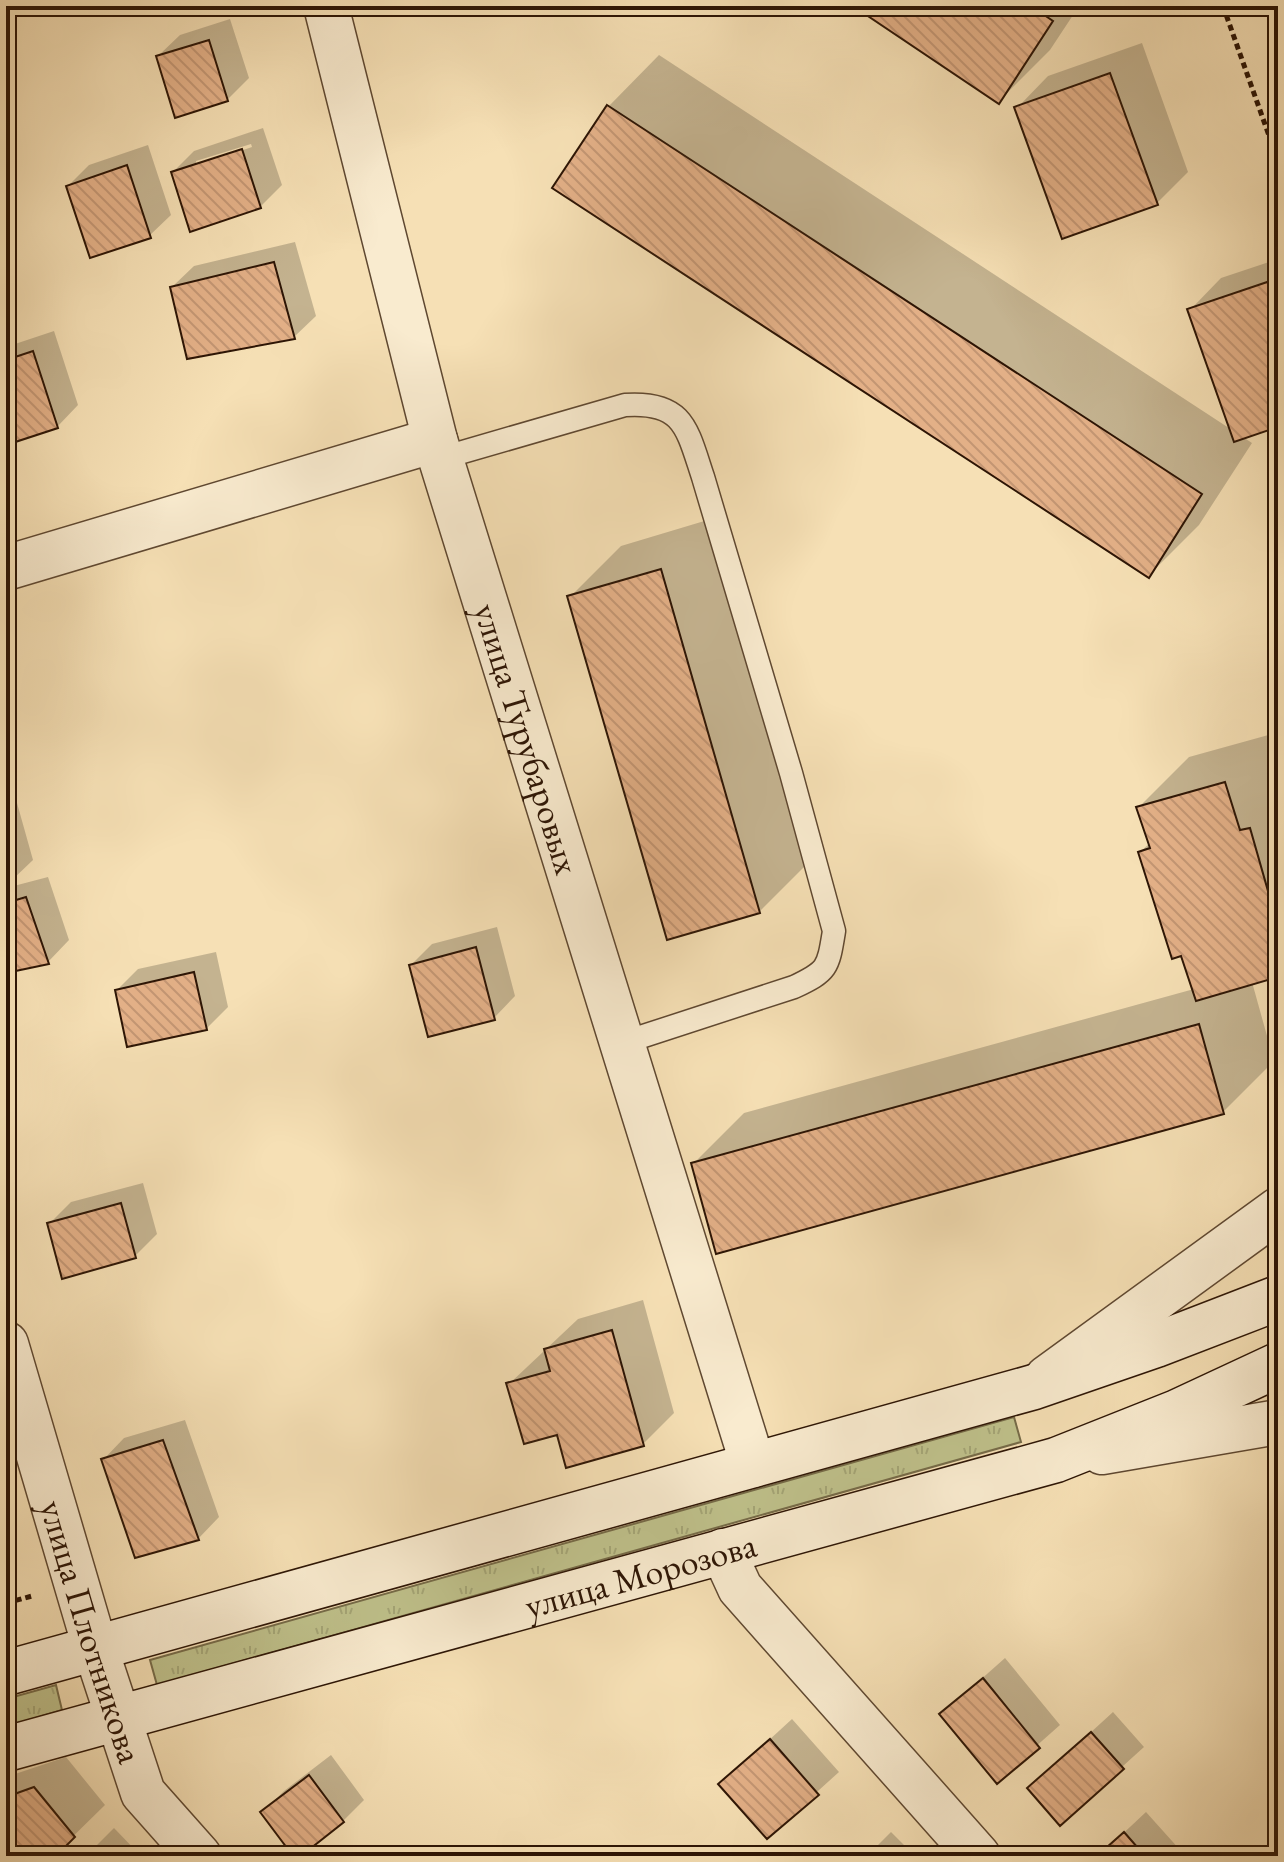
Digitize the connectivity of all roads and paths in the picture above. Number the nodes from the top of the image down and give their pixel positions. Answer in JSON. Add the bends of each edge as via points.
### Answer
{"nodes":[{"id":1,"x":326,"y":6,"type":"edge"},
{"id":2,"x":1223,"y":6,"type":"edge"},
{"id":3,"x":1278,"y":161,"type":"edge"},
{"id":4,"x":438,"y":449,"type":"junction"},
{"id":5,"x":6,"y":568,"type":"edge"},
{"id":6,"x":622,"y":1043,"type":"junction"},
{"id":7,"x":1278,"y":1210,"type":"edge"},
{"id":8,"x":1278,"y":1298,"type":"edge"},
{"id":9,"x":6,"y":1344,"type":"edge"},
{"id":10,"x":1278,"y":1365,"type":"edge"},
{"id":11,"x":1034,"y":1387,"type":"junction"},
{"id":12,"x":1278,"y":1422,"type":"edge"},
{"id":13,"x":1056,"y":1460,"type":"junction"},
{"id":14,"x":753,"y":1465,"type":"junction"},
{"id":15,"x":723,"y":1551,"type":"junction"},
{"id":16,"x":95,"y":1647,"type":"junction"},
{"id":17,"x":6,"y":1673,"type":"edge"},
{"id":18,"x":117,"y":1718,"type":"junction"},
{"id":19,"x":6,"y":1749,"type":"edge"},
{"id":20,"x":199,"y":1856,"type":"edge"},
{"id":21,"x":978,"y":1856,"type":"edge"}],
"edges":[{"from":1,"to":4,"type":"street","name":"улица Турубаровых"},
{"from":2,"to":3,"type":"path"},
{"from":4,"to":5,"type":"street"},
{"from":4,"to":6,"type":"street","name":"улица Турубаровых"},
{"from":4,"to":6,"type":"lane","via":[[625,405],[649,404],[670,412],[687,429],[703,477],[834,931],[821,975]]},
{"from":6,"to":14,"type":"street","name":"улица Турубаровых"},
{"from":7,"to":11,"type":"street"},
{"from":8,"to":11,"type":"street","name":"улица Морозова"},
{"from":9,"to":16,"type":"street","name":"улица Плотникова"},
{"from":10,"to":13,"type":"street"},
{"from":11,"to":14,"type":"street","name":"улица Морозова"},
{"from":12,"to":13,"type":"street","name":"улица Морозова"},
{"from":13,"to":15,"type":"street","name":"улица Морозова"},
{"from":14,"to":16,"type":"street","name":"улица Морозова"},
{"from":15,"to":18,"type":"street","name":"улица Морозова"},
{"from":15,"to":21,"type":"street","via":[[740,1588]]},
{"from":16,"to":17,"type":"street","name":"улица Морозова"},
{"from":16,"to":18,"type":"street","name":"улица Плотникова"},
{"from":18,"to":19,"type":"street","name":"улица Морозова"},
{"from":18,"to":20,"type":"street","name":"улица Плотникова","via":[[143,1793]]}]}
